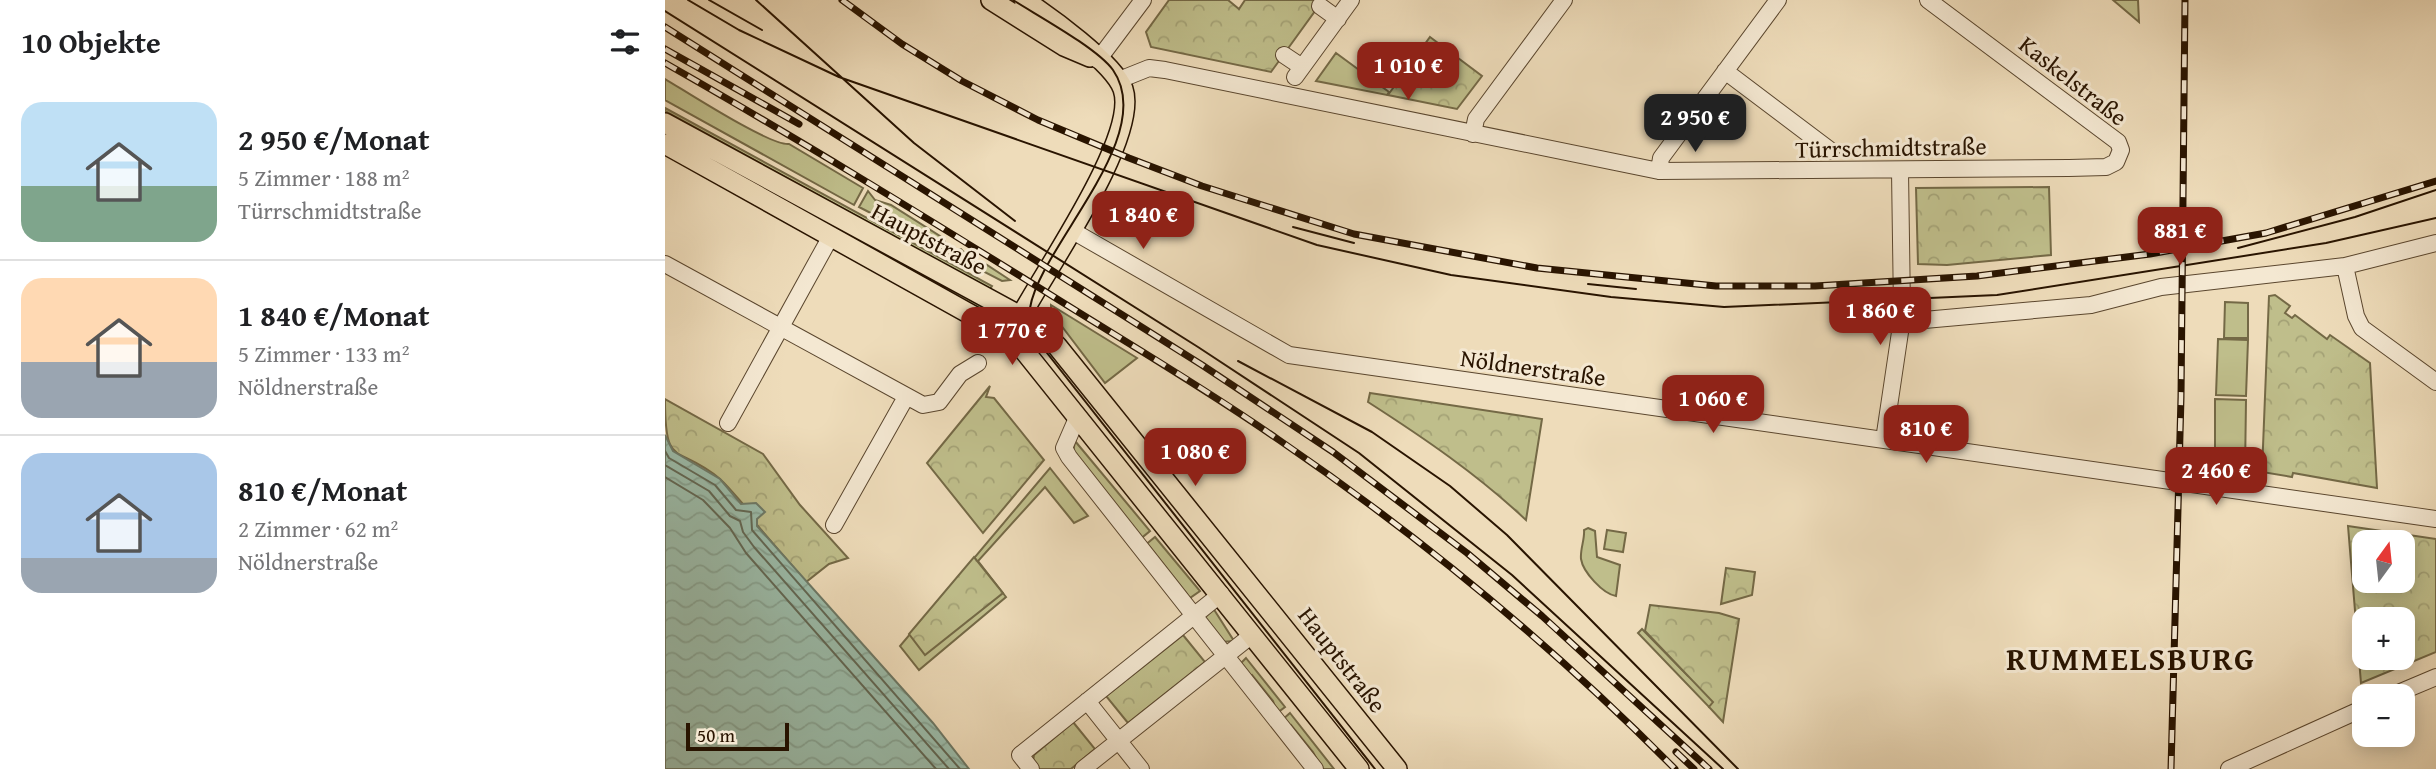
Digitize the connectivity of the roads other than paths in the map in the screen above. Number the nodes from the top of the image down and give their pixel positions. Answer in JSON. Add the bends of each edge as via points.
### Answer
{"nodes":[{"id":1,"x":991,"y":0,"type":"edge"},
{"id":2,"x":1024,"y":0,"type":"edge"},
{"id":3,"x":1143,"y":0,"type":"edge"},
{"id":4,"x":1351,"y":0,"type":"edge"},
{"id":5,"x":1564,"y":0,"type":"edge"},
{"id":6,"x":1778,"y":0,"type":"edge"},
{"id":7,"x":1928,"y":0,"type":"edge"},
{"id":8,"x":1320,"y":6,"type":"dead end"},
{"id":9,"x":1338,"y":19,"type":"junction"},
{"id":10,"x":1284,"y":55,"type":"dead end"},
{"id":11,"x":1098,"y":60,"type":"junction"},
{"id":12,"x":1725,"y":71,"type":"junction"},
{"id":13,"x":1119,"y":80,"type":"junction"},
{"id":14,"x":665,"y":123,"type":"edge"},
{"id":15,"x":1473,"y":134,"type":"junction"},
{"id":16,"x":665,"y":144,"type":"edge"},
{"id":17,"x":2121,"y":150,"type":"joint"},
{"id":18,"x":1831,"y":151,"type":"dead end"},
{"id":19,"x":1659,"y":171,"type":"junction"},
{"id":20,"x":1900,"y":171,"type":"junction"},
{"id":21,"x":1071,"y":230,"type":"junction"},
{"id":22,"x":831,"y":236,"type":"junction"},
{"id":23,"x":2436,"y":243,"type":"edge"},
{"id":24,"x":665,"y":264,"type":"edge"},
{"id":25,"x":2345,"y":266,"type":"junction"},
{"id":26,"x":1902,"y":314,"type":"junction"},
{"id":27,"x":1020,"y":316,"type":"junction"},
{"id":28,"x":780,"y":327,"type":"junction"},
{"id":29,"x":1009,"y":338,"type":"junction"},
{"id":30,"x":978,"y":363,"type":"dead end"},
{"id":31,"x":2436,"y":383,"type":"edge"},
{"id":32,"x":906,"y":397,"type":"junction"},
{"id":33,"x":1077,"y":418,"type":"junction"},
{"id":34,"x":728,"y":423,"type":"dead end"},
{"id":35,"x":1884,"y":440,"type":"junction"},
{"id":36,"x":2436,"y":519,"type":"edge"},
{"id":37,"x":834,"y":525,"type":"dead end"},
{"id":38,"x":1221,"y":594,"type":"junction"},
{"id":39,"x":1193,"y":615,"type":"junction"},
{"id":40,"x":1252,"y":635,"type":"junction"},
{"id":41,"x":1225,"y":656,"type":"junction"},
{"id":42,"x":2436,"y":677,"type":"edge"},
{"id":43,"x":2415,"y":686,"type":"edge"},
{"id":44,"x":1087,"y":701,"type":"junction"},
{"id":45,"x":2352,"y":713,"type":"edge"},
{"id":46,"x":1119,"y":741,"type":"junction"},
{"id":47,"x":1031,"y":769,"type":"edge"},
{"id":48,"x":1083,"y":769,"type":"edge"},
{"id":49,"x":1141,"y":769,"type":"edge"},
{"id":50,"x":1315,"y":769,"type":"edge"},
{"id":51,"x":1359,"y":769,"type":"edge"},
{"id":52,"x":1397,"y":769,"type":"edge"},
{"id":53,"x":2229,"y":769,"type":"edge"}],
"edges":[{"from":1,"to":11,"type":"main road","via":[[1064,46]]},
{"from":2,"to":11,"type":"main road","via":[[1067,29]]},
{"from":3,"to":11,"type":"street"},
{"from":4,"to":9,"type":"street"},
{"from":5,"to":15,"type":"street","via":[[1476,119]]},
{"from":6,"to":12,"type":"street"},
{"from":7,"to":17,"type":"street","name":"Kaskelstraße","via":[[2118,142]]},
{"from":8,"to":9,"type":"street"},
{"from":9,"to":10,"type":"street","via":[[1298,72]]},
{"from":11,"to":13,"type":"main road"},
{"from":12,"to":18,"type":"street"},
{"from":12,"to":19,"type":"street","via":[[1661,158]]},
{"from":13,"to":15,"type":"street","name":"Türrschmidtstraße","via":[[1149,68],[1161,69]]},
{"from":13,"to":21,"type":"main road","via":[[1125,101],[1121,123],[1101,176]]},
{"from":14,"to":27,"type":"main road","name":"Hauptstraße"},
{"from":15,"to":19,"type":"street","name":"Türrschmidtstraße"},
{"from":16,"to":22,"type":"main road","name":"Hauptstraße"},
{"from":17,"to":20,"type":"street","name":"Türrschmidtstraße","via":[[2116,162],[2106,167]]},
{"from":19,"to":20,"type":"street","name":"Türrschmidtstraße"},
{"from":20,"to":26,"type":"street"},
{"from":21,"to":27,"type":"main road"},
{"from":21,"to":35,"type":"street","name":"Nöldnerstraße","via":[[1289,355]]},
{"from":22,"to":28,"type":"street"},
{"from":22,"to":29,"type":"main road","name":"Hauptstraße"},
{"from":23,"to":25,"type":"street"},
{"from":24,"to":28,"type":"street"},
{"from":25,"to":26,"type":"street","via":[[2161,287],[2091,305]]},
{"from":25,"to":31,"type":"street","via":[[2362,328]]},
{"from":26,"to":35,"type":"street"},
{"from":27,"to":29,"type":"main road"},
{"from":27,"to":52,"type":"main road","name":"Hauptstraße","via":[[1057,346]]},
{"from":28,"to":32,"type":"street"},
{"from":28,"to":34,"type":"street"},
{"from":29,"to":33,"type":"main road","name":"Hauptstraße","via":[[1033,360]]},
{"from":30,"to":32,"type":"street","via":[[960,374],[939,402],[923,405]]},
{"from":32,"to":37,"type":"street"},
{"from":33,"to":38,"type":"main road","name":"Hauptstraße"},
{"from":33,"to":39,"type":"street","via":[[1064,448]]},
{"from":35,"to":36,"type":"street","name":"Nöldnerstraße"},
{"from":38,"to":39,"type":"street"},
{"from":38,"to":40,"type":"main road","name":"Hauptstraße"},
{"from":39,"to":41,"type":"street"},
{"from":39,"to":44,"type":"street"},
{"from":40,"to":41,"type":"street"},
{"from":40,"to":51,"type":"main road","name":"Hauptstraße"},
{"from":41,"to":46,"type":"street"},
{"from":41,"to":50,"type":"street"},
{"from":42,"to":43,"type":"street"},
{"from":44,"to":46,"type":"street"},
{"from":44,"to":47,"type":"street","via":[[1020,755]]},
{"from":45,"to":53,"type":"street"},
{"from":46,"to":48,"type":"street"},
{"from":46,"to":49,"type":"street"}]}
